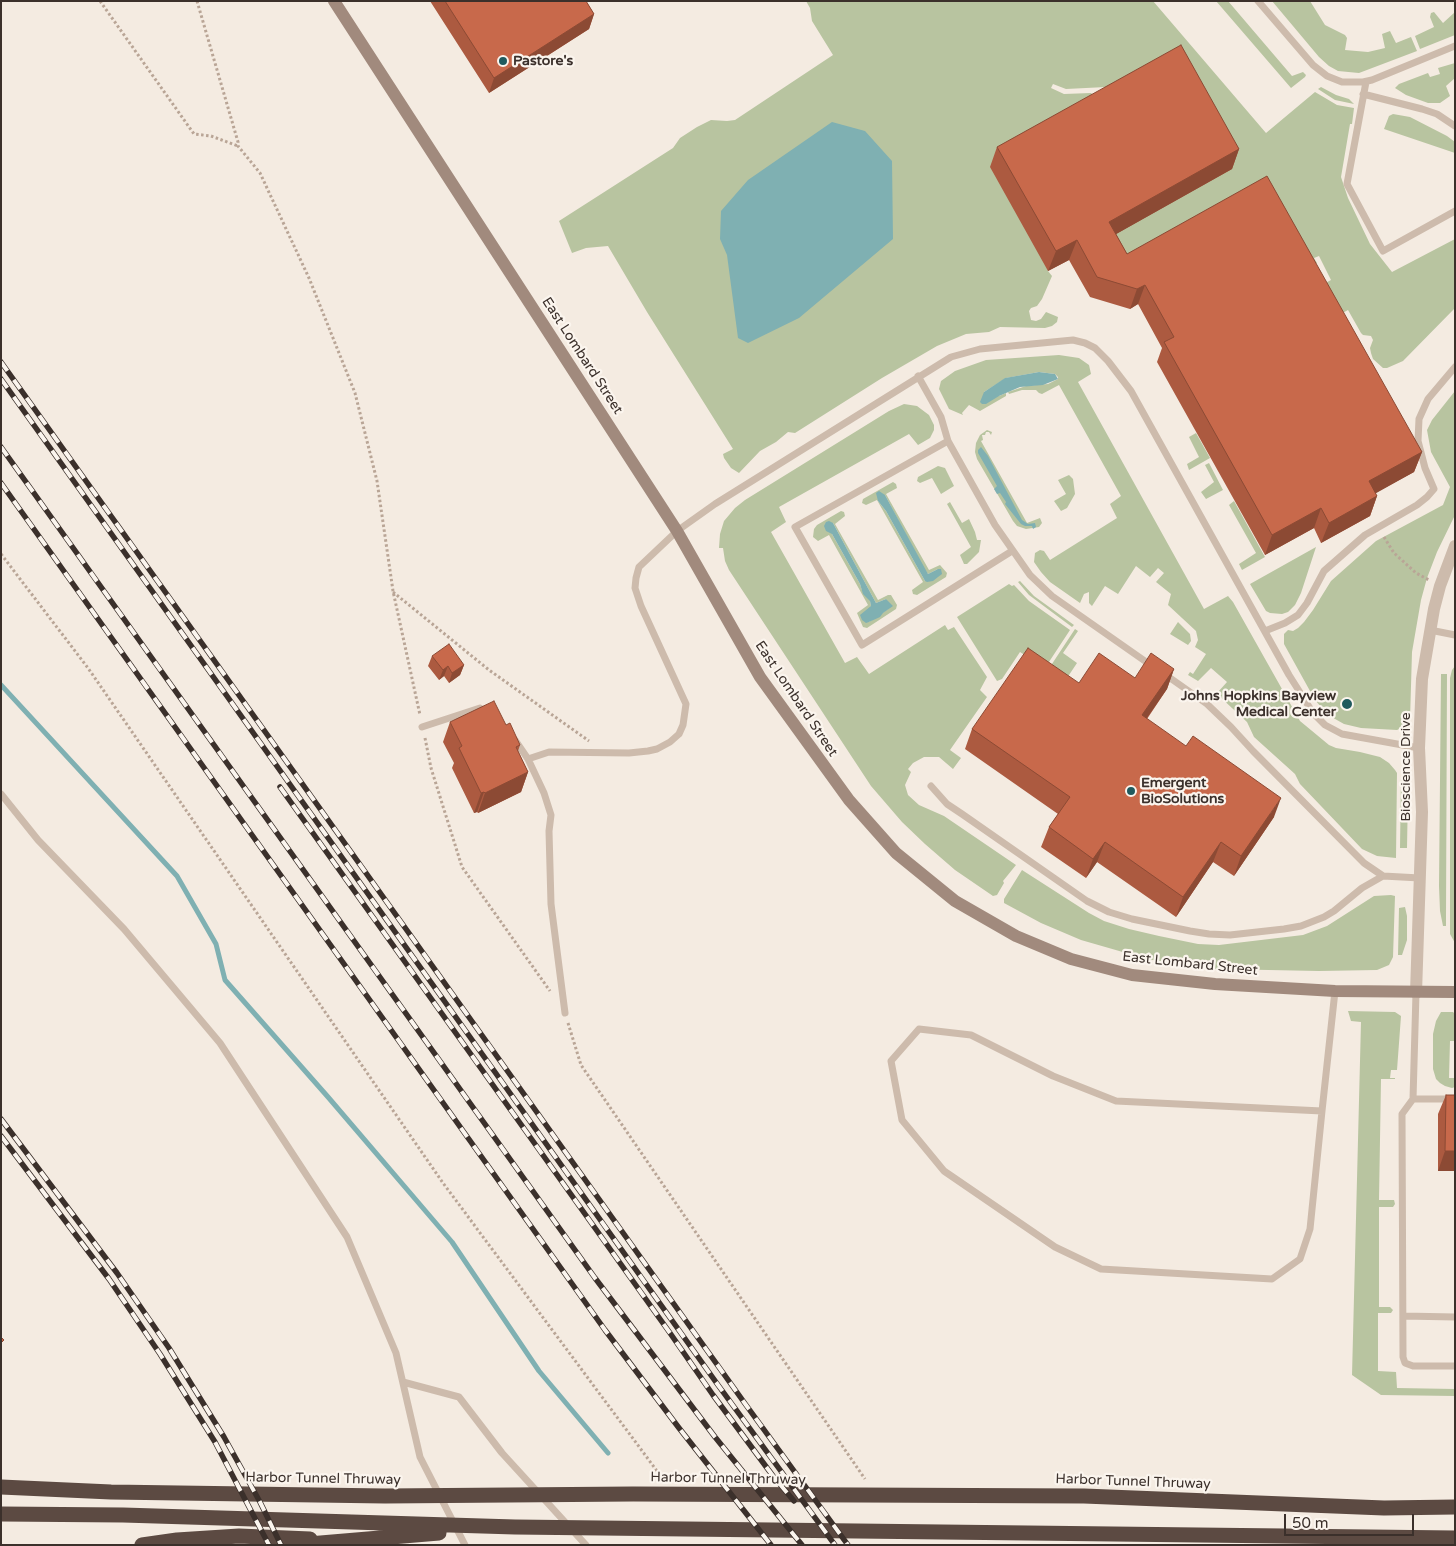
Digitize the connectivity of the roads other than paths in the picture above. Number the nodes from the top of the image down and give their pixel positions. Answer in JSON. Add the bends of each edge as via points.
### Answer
{"nodes":[{"id":1,"x":334,"y":1,"type":"edge"},
{"id":2,"x":1258,"y":1,"type":"edge"},
{"id":3,"x":1455,"y":46,"type":"edge"},
{"id":4,"x":1366,"y":82,"type":"junction"},
{"id":5,"x":1363,"y":94,"type":"junction"},
{"id":6,"x":1455,"y":126,"type":"edge"},
{"id":7,"x":1455,"y":211,"type":"edge"},
{"id":8,"x":1455,"y":367,"type":"edge"},
{"id":9,"x":918,"y":376,"type":"junction"},
{"id":10,"x":948,"y":441,"type":"junction"},
{"id":11,"x":677,"y":531,"type":"junction"},
{"id":12,"x":1455,"y":546,"type":"edge"},
{"id":13,"x":1012,"y":551,"type":"junction"},
{"id":14,"x":1265,"y":630,"type":"junction"},
{"id":15,"x":1430,"y":630,"type":"junction"},
{"id":16,"x":1455,"y":636,"type":"edge"},
{"id":17,"x":488,"y":714,"type":"edge"},
{"id":18,"x":422,"y":727,"type":"road end"},
{"id":19,"x":509,"y":731,"type":"edge"},
{"id":20,"x":1419,"y":748,"type":"junction"},
{"id":21,"x":528,"y":759,"type":"junction"},
{"id":22,"x":930,"y":786,"type":"dead end"},
{"id":23,"x":1,"y":794,"type":"edge"},
{"id":24,"x":1383,"y":876,"type":"junction"},
{"id":25,"x":1420,"y":878,"type":"junction"},
{"id":26,"x":1334,"y":991,"type":"junction"},
{"id":27,"x":1455,"y":992,"type":"edge"},
{"id":28,"x":1416,"y":993,"type":"junction"},
{"id":29,"x":565,"y":1013,"type":"road end"},
{"id":30,"x":1413,"y":1099,"type":"junction"},
{"id":31,"x":1455,"y":1099,"type":"edge"},
{"id":32,"x":1322,"y":1111,"type":"junction"},
{"id":33,"x":1404,"y":1316,"type":"junction"},
{"id":34,"x":1455,"y":1316,"type":"edge"},
{"id":35,"x":1455,"y":1366,"type":"edge"},
{"id":36,"x":403,"y":1382,"type":"junction"},
{"id":37,"x":1,"y":1487,"type":"edge"},
{"id":38,"x":1455,"y":1507,"type":"edge"},
{"id":39,"x":1,"y":1514,"type":"edge"},
{"id":40,"x":515,"y":1526,"type":"junction"},
{"id":41,"x":1455,"y":1538,"type":"edge"},
{"id":42,"x":348,"y":1540,"type":"junction"},
{"id":43,"x":142,"y":1545,"type":"edge"},
{"id":44,"x":297,"y":1545,"type":"edge"},
{"id":45,"x":465,"y":1545,"type":"edge"},
{"id":46,"x":586,"y":1545,"type":"edge"}],
"edges":[{"from":1,"to":11,"type":"main road","name":"East Lombard Street"},
{"from":2,"to":4,"type":"lane","via":[[1318,69],[1342,82]]},
{"from":3,"to":4,"type":"lane"},
{"from":4,"to":5,"type":"lane"},
{"from":5,"to":6,"type":"lane","via":[[1437,114]]},
{"from":5,"to":7,"type":"lane","via":[[1347,184],[1382,251]]},
{"from":8,"to":14,"type":"lane","via":[[1428,398],[1419,419],[1418,441],[1434,489],[1417,505],[1365,535],[1324,571],[1298,615]]},
{"from":9,"to":10,"type":"lane","via":[[941,417]]},
{"from":9,"to":11,"type":"lane","via":[[753,479]]},
{"from":9,"to":14,"type":"lane","via":[[951,357],[980,349],[1074,340],[1095,348],[1131,391]]},
{"from":10,"to":13,"type":"lane"},
{"from":10,"to":13,"type":"lane","via":[[794,527],[862,645]]},
{"from":11,"to":21,"type":"lane","via":[[640,568],[635,588],[686,704],[679,734],[658,749],[629,753],[549,752]]},
{"from":11,"to":26,"type":"main road","name":"East Lombard Street","via":[[760,677],[849,800],[896,853],[955,901],[1016,936],[1071,959],[1132,975]]},
{"from":12,"to":15,"type":"street","name":"Bioscience Drive","via":[[1440,586]]},
{"from":13,"to":24,"type":"lane","via":[[1052,596],[1207,704],[1364,862]]},
{"from":14,"to":20,"type":"lane","via":[[1318,719],[1342,734]]},
{"from":15,"to":16,"type":"lane"},
{"from":15,"to":20,"type":"street","name":"Bioscience Drive","via":[[1422,679]]},
{"from":17,"to":18,"type":"lane","via":[[480,708]]},
{"from":19,"to":21,"type":"lane"},
{"from":20,"to":25,"type":"street","name":"Bioscience Drive","via":[[1422,812]]},
{"from":21,"to":29,"type":"lane","via":[[551,815],[551,904]]},
{"from":22,"to":24,"type":"lane","via":[[947,804],[1087,901],[1132,919],[1190,931],[1230,935],[1301,926],[1334,911]]},
{"from":23,"to":36,"type":"lane","via":[[38,840],[124,929],[220,1043],[346,1237],[396,1353]]},
{"from":24,"to":25,"type":"lane"},
{"from":25,"to":28,"type":"street","name":"Bioscience Drive"},
{"from":26,"to":28,"type":"main road","name":"East Lombard Street"},
{"from":26,"to":32,"type":"lane"},
{"from":27,"to":28,"type":"main road","name":"East Lombard Street"},
{"from":28,"to":30,"type":"lane"},
{"from":30,"to":31,"type":"lane"},
{"from":30,"to":33,"type":"lane","via":[[1402,1114]]},
{"from":32,"to":32,"type":"lane","via":[[1310,1229],[1300,1259],[1272,1279],[1101,1269],[1055,1247],[944,1170],[902,1120],[891,1061],[919,1029],[971,1035],[1053,1076],[1116,1101]]},
{"from":33,"to":34,"type":"lane"},
{"from":33,"to":35,"type":"lane","via":[[1405,1363],[1413,1366]]},
{"from":36,"to":45,"type":"lane","via":[[420,1458]]},
{"from":36,"to":46,"type":"lane","via":[[459,1397],[502,1453]]},
{"from":37,"to":38,"type":"highway","name":"Harbor Tunnel Thruway","via":[[385,1496],[1084,1496],[1384,1508]]},
{"from":39,"to":40,"type":"highway"},
{"from":40,"to":41,"type":"highway"},
{"from":40,"to":42,"type":"highway"},
{"from":42,"to":43,"type":"highway","via":[[239,1536]]},
{"from":42,"to":44,"type":"highway"}]}
